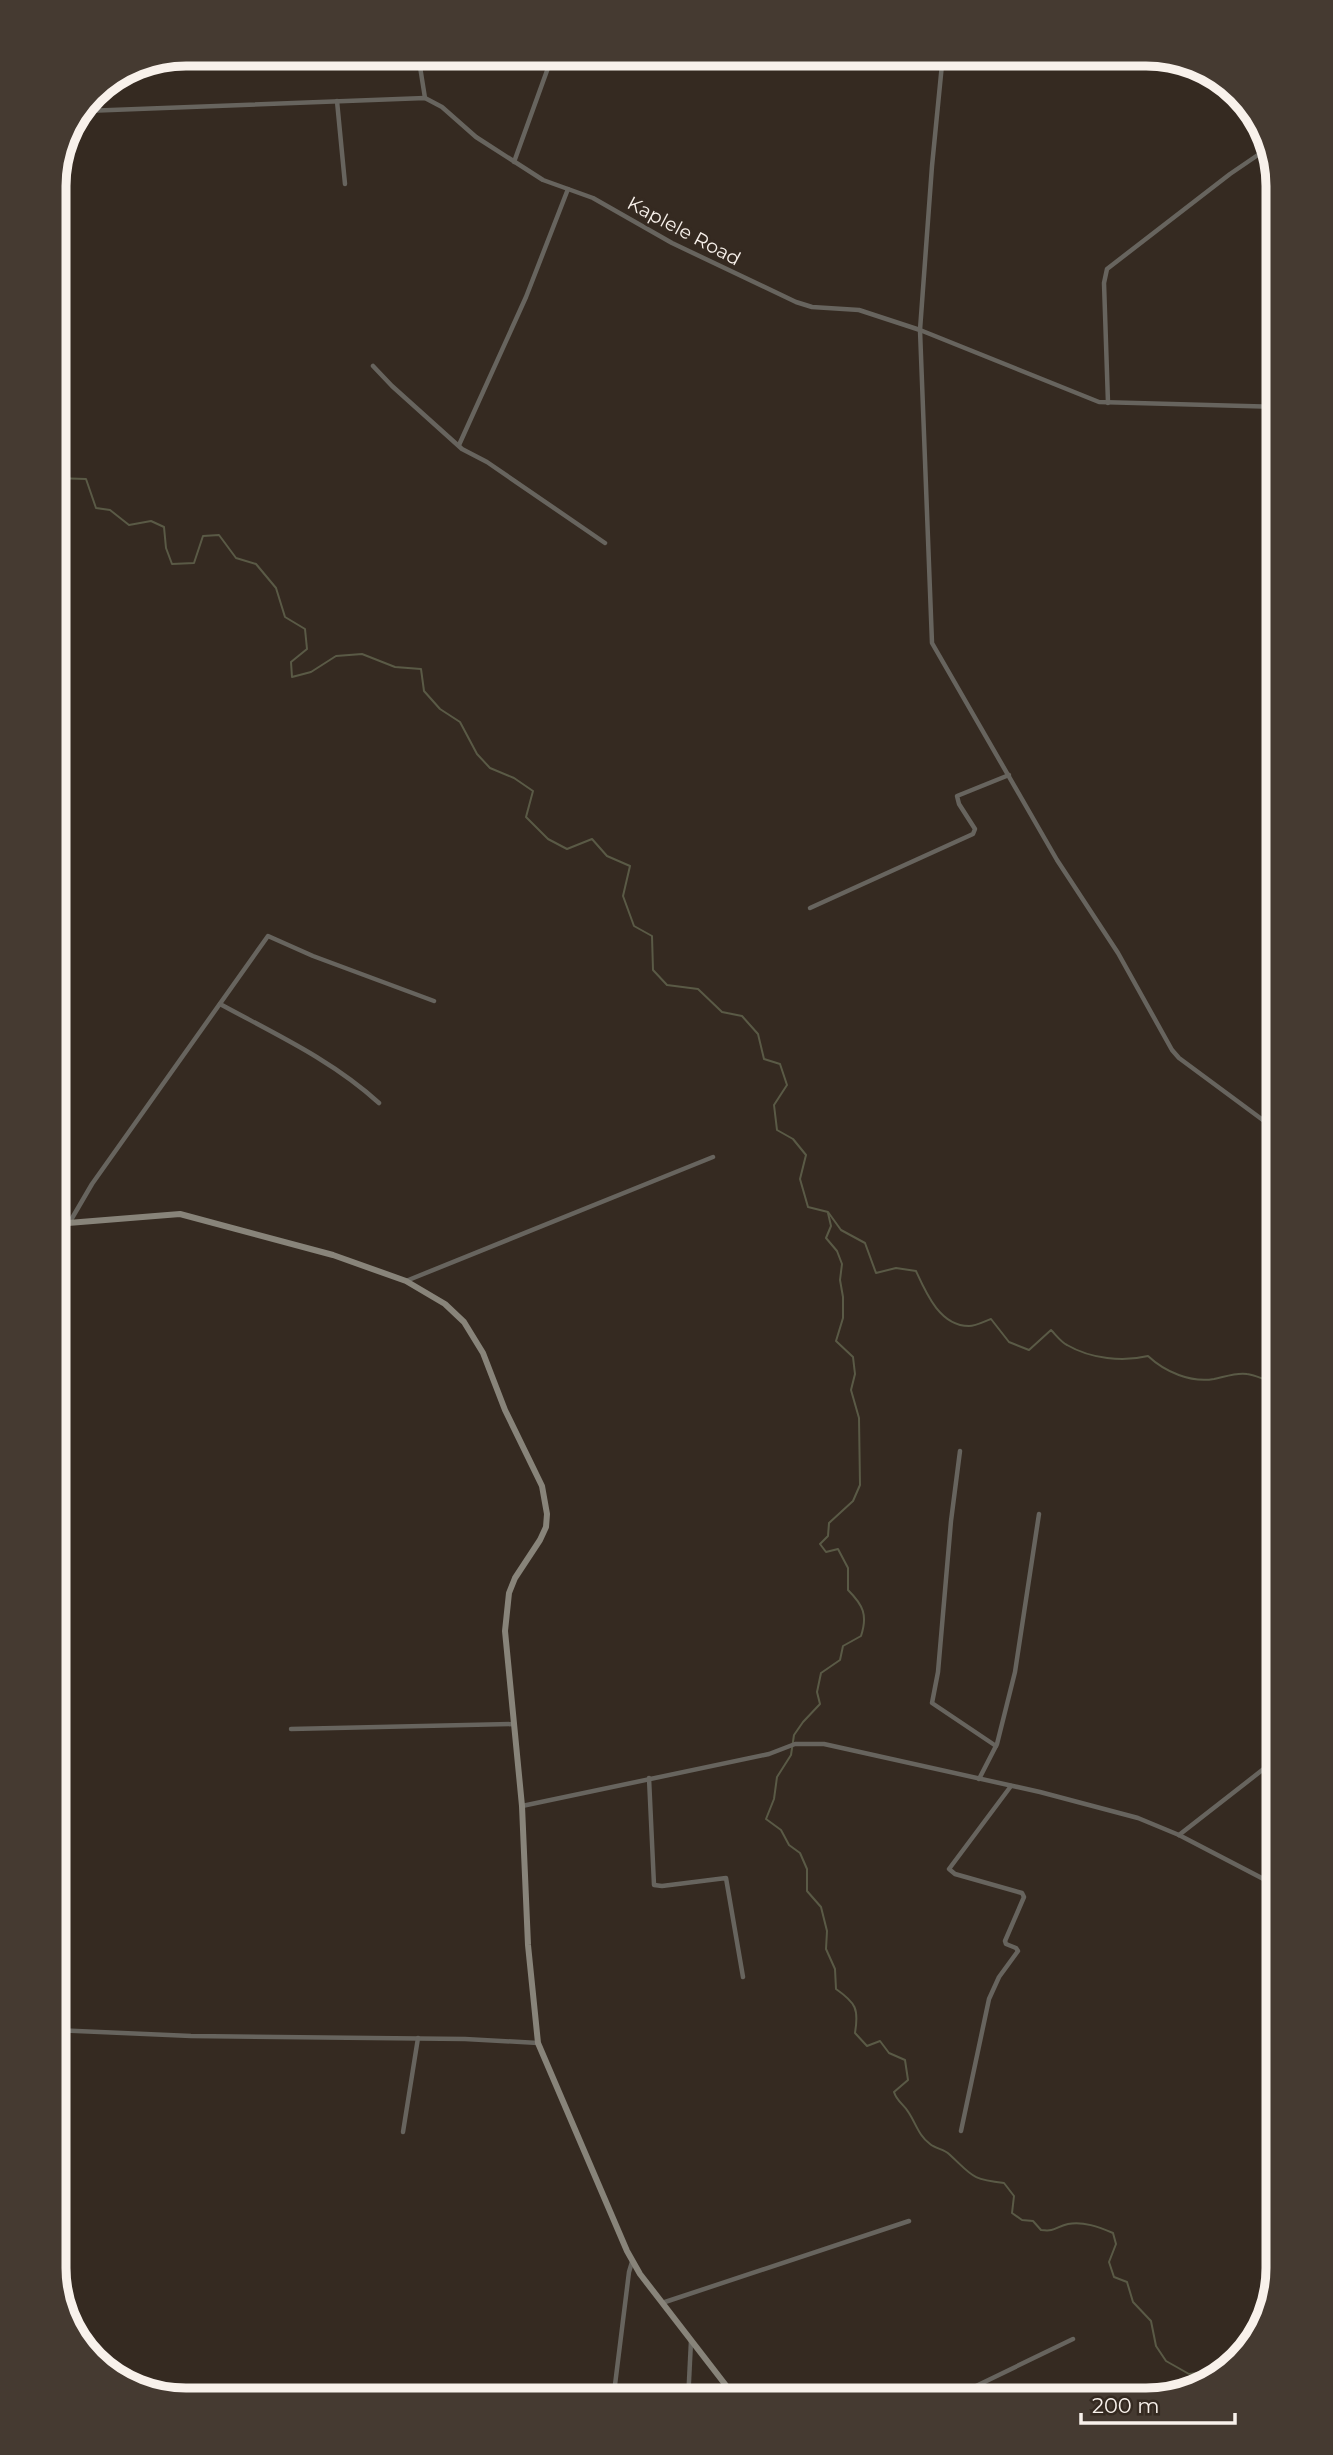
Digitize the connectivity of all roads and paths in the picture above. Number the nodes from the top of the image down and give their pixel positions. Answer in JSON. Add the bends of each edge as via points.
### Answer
{"nodes":[{"id":1,"x":420,"y":66,"type":"edge"},
{"id":2,"x":549,"y":66,"type":"edge"},
{"id":3,"x":942,"y":67,"type":"edge"},
{"id":4,"x":425,"y":98,"type":"junction"},
{"id":5,"x":337,"y":101,"type":"junction"},
{"id":6,"x":93,"y":111,"type":"edge"},
{"id":7,"x":1261,"y":153,"type":"edge"},
{"id":8,"x":514,"y":162,"type":"junction"},
{"id":9,"x":345,"y":184,"type":"dead end"},
{"id":10,"x":568,"y":190,"type":"junction"},
{"id":11,"x":920,"y":330,"type":"junction"},
{"id":12,"x":373,"y":366,"type":"dead end"},
{"id":13,"x":1108,"y":403,"type":"junction"},
{"id":14,"x":1266,"y":407,"type":"edge"},
{"id":15,"x":459,"y":445,"type":"junction"},
{"id":16,"x":605,"y":543,"type":"dead end"},
{"id":17,"x":1009,"y":775,"type":"junction"},
{"id":18,"x":810,"y":908,"type":"dead end"},
{"id":19,"x":433,"y":1001,"type":"dead end"},
{"id":20,"x":220,"y":1004,"type":"junction"},
{"id":21,"x":379,"y":1103,"type":"dead end"},
{"id":22,"x":1266,"y":1122,"type":"edge"},
{"id":23,"x":713,"y":1157,"type":"dead end"},
{"id":24,"x":68,"y":1223,"type":"junction"},
{"id":25,"x":66,"y":1226,"type":"edge"},
{"id":26,"x":406,"y":1281,"type":"junction"},
{"id":27,"x":960,"y":1451,"type":"dead end"},
{"id":28,"x":1039,"y":1514,"type":"dead end"},
{"id":29,"x":514,"y":1724,"type":"junction"},
{"id":30,"x":291,"y":1729,"type":"dead end"},
{"id":31,"x":996,"y":1746,"type":"junction"},
{"id":32,"x":1266,"y":1767,"type":"edge"},
{"id":33,"x":649,"y":1778,"type":"junction"},
{"id":34,"x":979,"y":1780,"type":"junction"},
{"id":35,"x":1011,"y":1786,"type":"junction"},
{"id":36,"x":522,"y":1806,"type":"junction"},
{"id":37,"x":1179,"y":1835,"type":"junction"},
{"id":38,"x":1266,"y":1880,"type":"edge"},
{"id":39,"x":743,"y":1977,"type":"dead end"},
{"id":40,"x":66,"y":2031,"type":"edge"},
{"id":41,"x":418,"y":2038,"type":"junction"},
{"id":42,"x":538,"y":2043,"type":"junction"},
{"id":43,"x":961,"y":2131,"type":"dead end"},
{"id":44,"x":403,"y":2132,"type":"dead end"},
{"id":45,"x":909,"y":2221,"type":"dead end"},
{"id":46,"x":633,"y":2261,"type":"junction"},
{"id":47,"x":662,"y":2303,"type":"junction"},
{"id":48,"x":1073,"y":2339,"type":"dead end"},
{"id":49,"x":691,"y":2340,"type":"junction"},
{"id":50,"x":615,"y":2388,"type":"edge"},
{"id":51,"x":689,"y":2388,"type":"edge"},
{"id":52,"x":728,"y":2388,"type":"edge"},
{"id":53,"x":973,"y":2388,"type":"edge"}],
"edges":[{"from":1,"to":4,"type":"street"},
{"from":2,"to":8,"type":"street"},
{"from":3,"to":11,"type":"street"},
{"from":4,"to":5,"type":"street"},
{"from":4,"to":8,"type":"street","name":"Kaplele Road"},
{"from":5,"to":6,"type":"street"},
{"from":5,"to":9,"type":"street"},
{"from":7,"to":13,"type":"street","via":[[1107,268]]},
{"from":8,"to":10,"type":"street","name":"Kaplele Road"},
{"from":10,"to":11,"type":"street","name":"Kaplele Road","via":[[593,198],[672,243],[796,302],[851,308]]},
{"from":10,"to":15,"type":"street"},
{"from":11,"to":13,"type":"street","name":"Kaplele Road"},
{"from":11,"to":17,"type":"street","via":[[932,643]]},
{"from":12,"to":15,"type":"street"},
{"from":13,"to":14,"type":"street","name":"Kaplele Road"},
{"from":15,"to":16,"type":"street"},
{"from":17,"to":18,"type":"street","via":[[957,796],[974,833]]},
{"from":17,"to":22,"type":"street","via":[[1172,1050]]},
{"from":19,"to":20,"type":"street","via":[[270,936]]},
{"from":20,"to":21,"type":"street","via":[[320,1057]]},
{"from":20,"to":24,"type":"street"},
{"from":23,"to":26,"type":"street"},
{"from":24,"to":25,"type":"street"},
{"from":24,"to":26,"type":"street","via":[[180,1214],[333,1255]]},
{"from":26,"to":29,"type":"street","via":[[446,1304],[464,1322],[542,1486],[546,1527],[515,1578],[506,1613]]},
{"from":27,"to":31,"type":"street","via":[[932,1703]]},
{"from":28,"to":31,"type":"street","via":[[1015,1672]]},
{"from":29,"to":30,"type":"street"},
{"from":29,"to":36,"type":"street"},
{"from":31,"to":34,"type":"street"},
{"from":32,"to":37,"type":"street"},
{"from":33,"to":34,"type":"street","via":[[807,1743]]},
{"from":33,"to":36,"type":"street"},
{"from":33,"to":39,"type":"street","via":[[654,1885],[726,1878]]},
{"from":34,"to":35,"type":"street"},
{"from":35,"to":37,"type":"street","via":[[1138,1818]]},
{"from":35,"to":43,"type":"street","via":[[949,1869],[1024,1896],[1005,1941],[1018,1951],[989,1999]]},
{"from":36,"to":42,"type":"street"},
{"from":37,"to":38,"type":"street"},
{"from":40,"to":41,"type":"street"},
{"from":41,"to":42,"type":"street"},
{"from":41,"to":44,"type":"street"},
{"from":42,"to":46,"type":"street"},
{"from":45,"to":47,"type":"street"},
{"from":46,"to":47,"type":"street"},
{"from":46,"to":50,"type":"street"},
{"from":47,"to":49,"type":"street"},
{"from":48,"to":53,"type":"street"},
{"from":49,"to":51,"type":"street"},
{"from":49,"to":52,"type":"street"}]}
